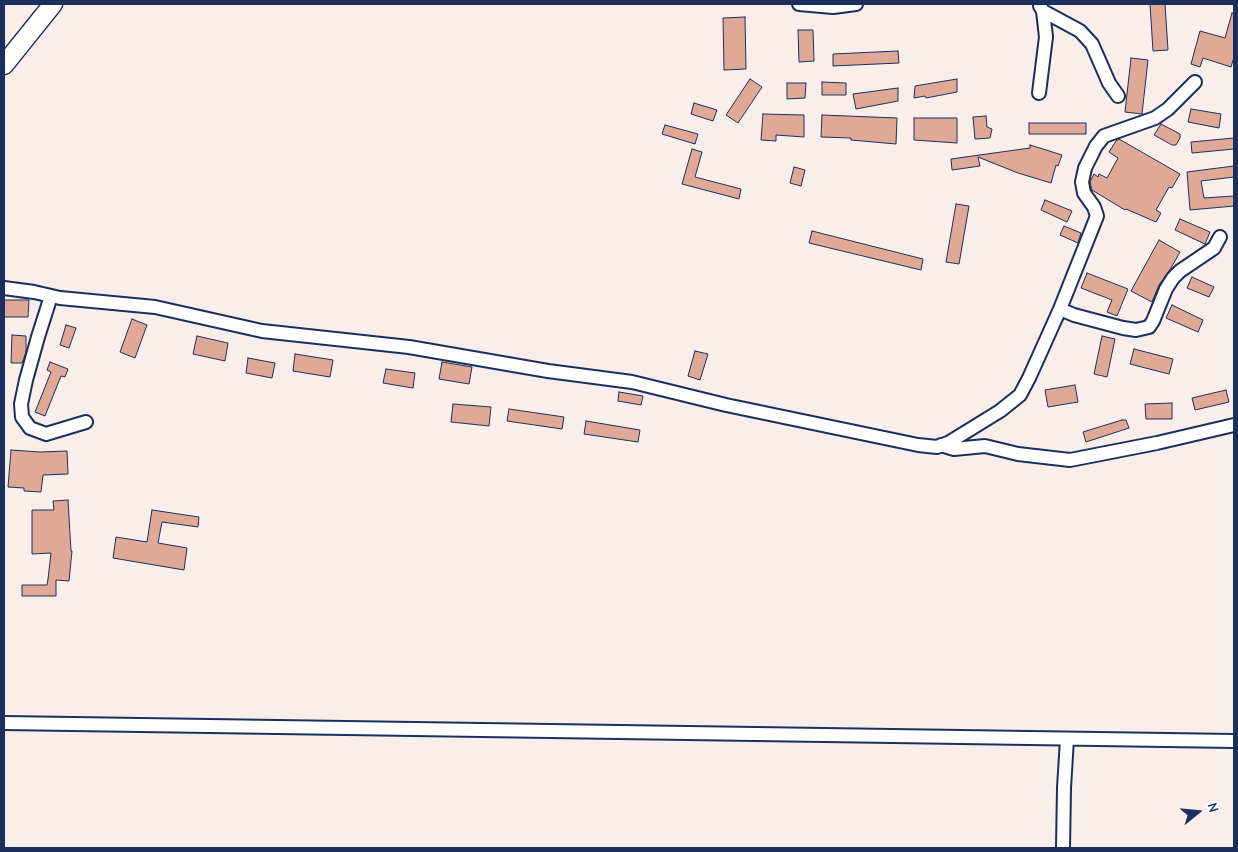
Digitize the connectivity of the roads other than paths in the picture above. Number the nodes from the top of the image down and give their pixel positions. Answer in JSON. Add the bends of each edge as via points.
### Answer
{"nodes":[{"id":1,"x":53,"y":4,"type":"edge"},
{"id":2,"x":799,"y":4,"type":"edge"},
{"id":3,"x":856,"y":4,"type":"edge"},
{"id":4,"x":1041,"y":7,"type":"edge"},
{"id":5,"x":4,"y":65,"type":"edge"},
{"id":6,"x":1195,"y":82,"type":"dead end"},
{"id":7,"x":1039,"y":93,"type":"dead end"},
{"id":8,"x":1118,"y":96,"type":"dead end"},
{"id":9,"x":1220,"y":237,"type":"dead end"},
{"id":10,"x":4,"y":288,"type":"edge"},
{"id":11,"x":52,"y":296,"type":"junction"},
{"id":12,"x":1060,"y":308,"type":"junction"},
{"id":13,"x":86,"y":422,"type":"dead end"},
{"id":14,"x":1234,"y":425,"type":"edge"},
{"id":15,"x":941,"y":445,"type":"junction"},
{"id":16,"x":4,"y":723,"type":"edge"},
{"id":17,"x":1067,"y":739,"type":"junction"},
{"id":18,"x":1234,"y":741,"type":"edge"},
{"id":19,"x":1063,"y":848,"type":"edge"}],
"edges":[{"from":1,"to":5,"type":"main road"},
{"from":2,"to":3,"type":"street","via":[[833,7]]},
{"from":4,"to":7,"type":"street","via":[[1046,36]]},
{"from":4,"to":8,"type":"street","via":[[1080,31],[1092,44]]},
{"from":6,"to":12,"type":"street","via":[[1156,118],[1104,136],[1096,146],[1082,182],[1084,193],[1097,216]]},
{"from":9,"to":12,"type":"street","via":[[1214,248],[1173,278],[1149,326],[1136,330],[1123,328]]},
{"from":10,"to":11,"type":"street"},
{"from":11,"to":13,"type":"street","via":[[24,388],[22,417],[30,428],[46,434]]},
{"from":11,"to":15,"type":"street","via":[[155,307],[262,331],[409,347],[632,382],[918,445]]},
{"from":12,"to":15,"type":"street","via":[[1020,395],[1000,411]]},
{"from":14,"to":15,"type":"street","via":[[1070,460],[999,451],[985,446],[954,449]]},
{"from":16,"to":17,"type":"street"},
{"from":17,"to":18,"type":"street"},
{"from":17,"to":19,"type":"street"}]}
